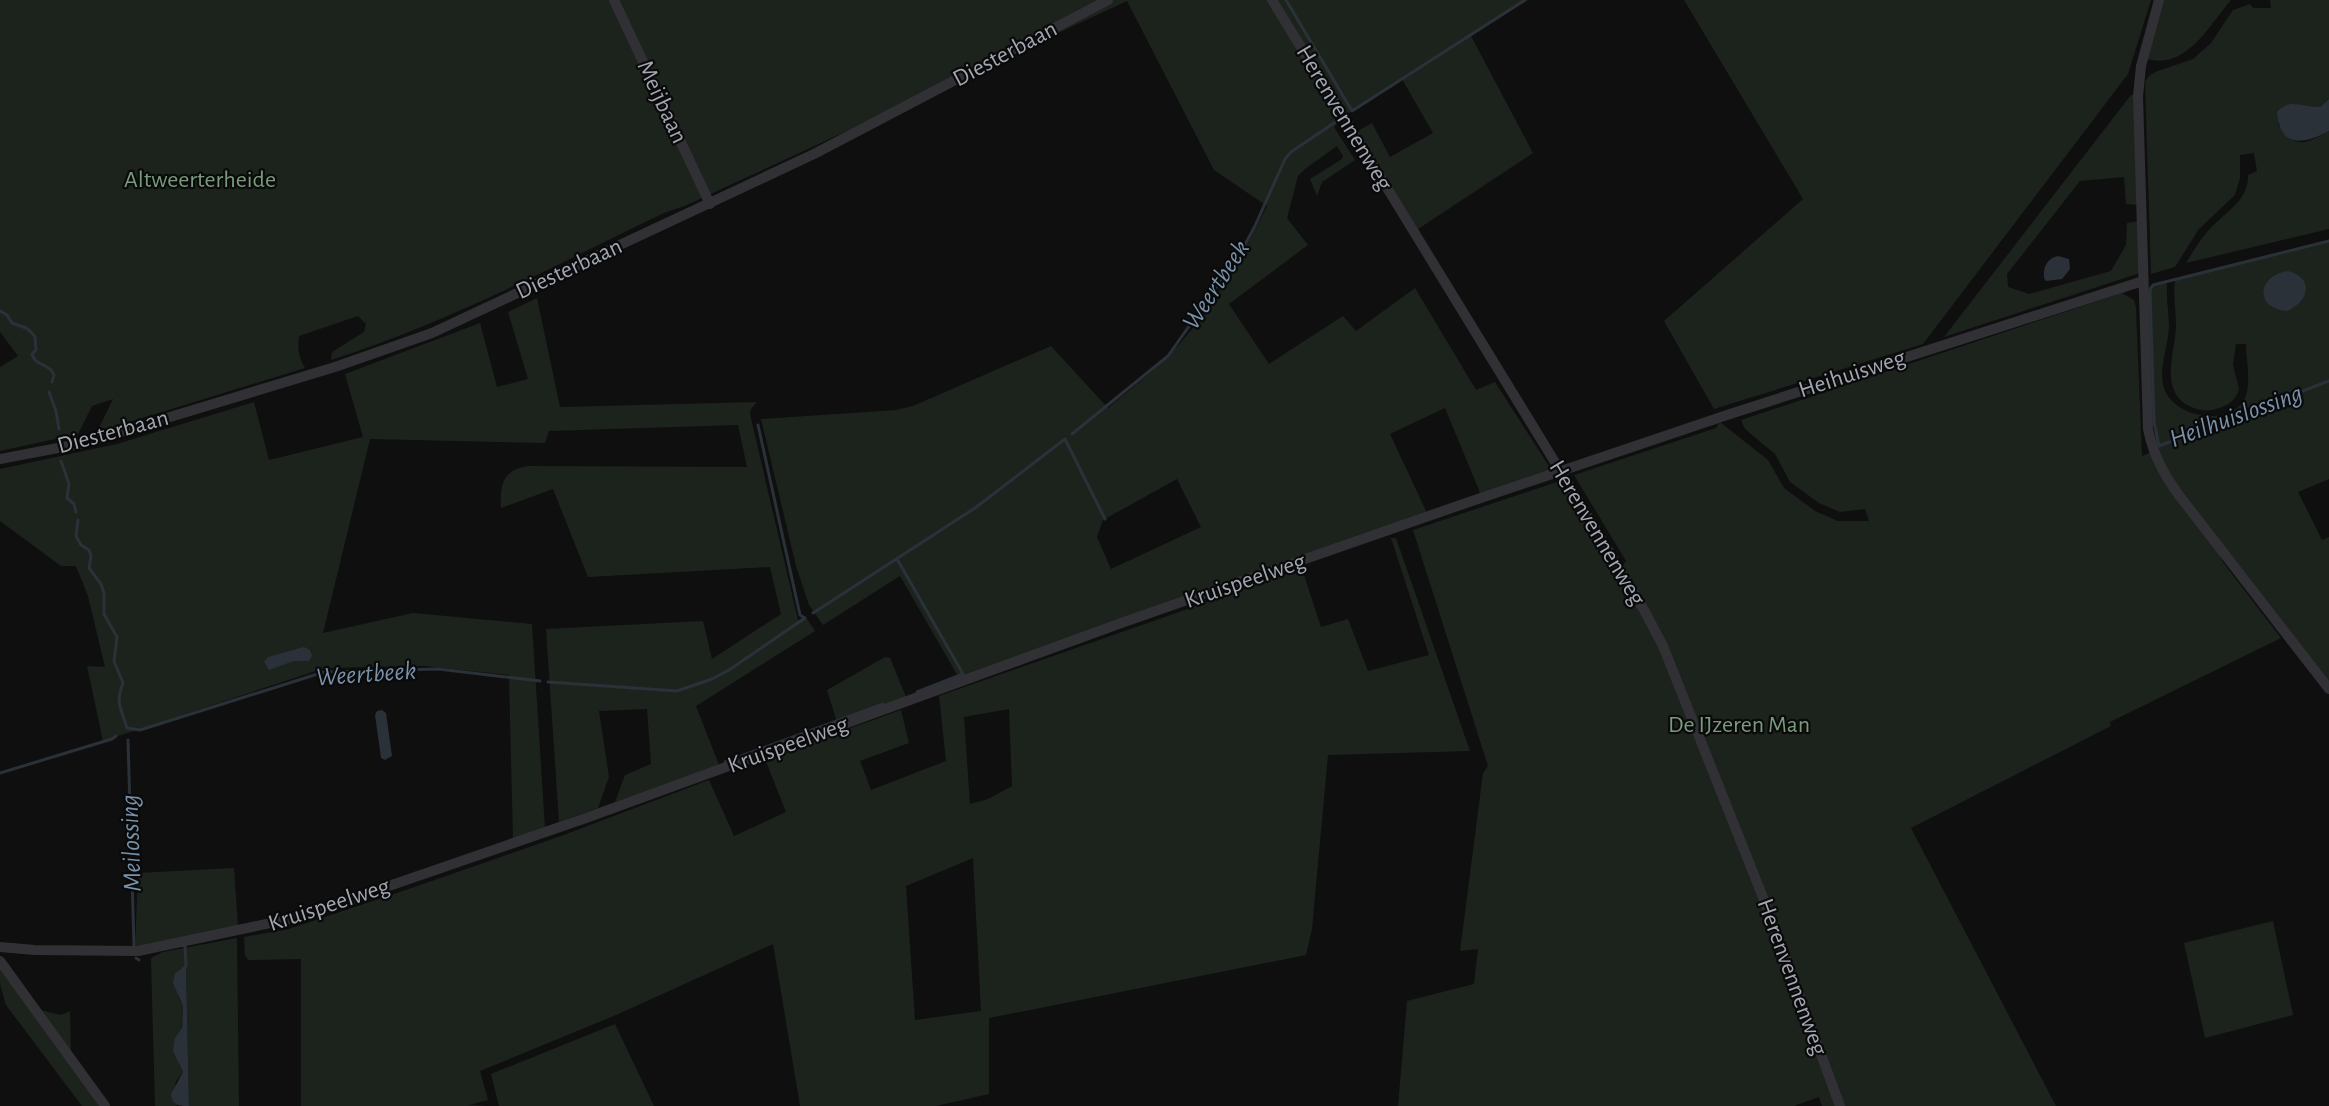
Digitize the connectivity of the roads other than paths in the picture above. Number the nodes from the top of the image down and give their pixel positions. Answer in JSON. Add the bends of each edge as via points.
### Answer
{"nodes":[{"id":1,"x":614,"y":0,"type":"edge"},
{"id":2,"x":1108,"y":0,"type":"edge"},
{"id":3,"x":1272,"y":0,"type":"edge"},
{"id":4,"x":2159,"y":0,"type":"edge"},
{"id":5,"x":710,"y":204,"type":"junction"},
{"id":6,"x":2143,"y":281,"type":"junction"},
{"id":7,"x":0,"y":459,"type":"edge"},
{"id":8,"x":1562,"y":472,"type":"junction"},
{"id":9,"x":2329,"y":689,"type":"edge"},
{"id":10,"x":0,"y":947,"type":"edge"},
{"id":11,"x":0,"y":961,"type":"edge"},
{"id":12,"x":105,"y":1106,"type":"edge"},
{"id":13,"x":1840,"y":1106,"type":"edge"}],
"edges":[{"from":1,"to":5,"type":"street","name":"Meijbaan"},
{"from":2,"to":5,"type":"street","name":"Diesterbaan"},
{"from":3,"to":8,"type":"street","name":"Herenvennenweg"},
{"from":4,"to":6,"type":"street","via":[[2141,66],[2138,96]]},
{"from":5,"to":7,"type":"street","name":"Diesterbaan","via":[[387,351],[84,443]]},
{"from":6,"to":8,"type":"street","name":"Heihuisweg"},
{"from":6,"to":9,"type":"street","via":[[2148,429],[2162,471]]},
{"from":8,"to":10,"type":"street","name":"Kruispeelweg","via":[[1124,622],[608,810],[299,917],[138,951]]},
{"from":8,"to":13,"type":"street","name":"Herenvennenweg","via":[[1662,646],[1766,904]]},
{"from":11,"to":12,"type":"street"}]}
